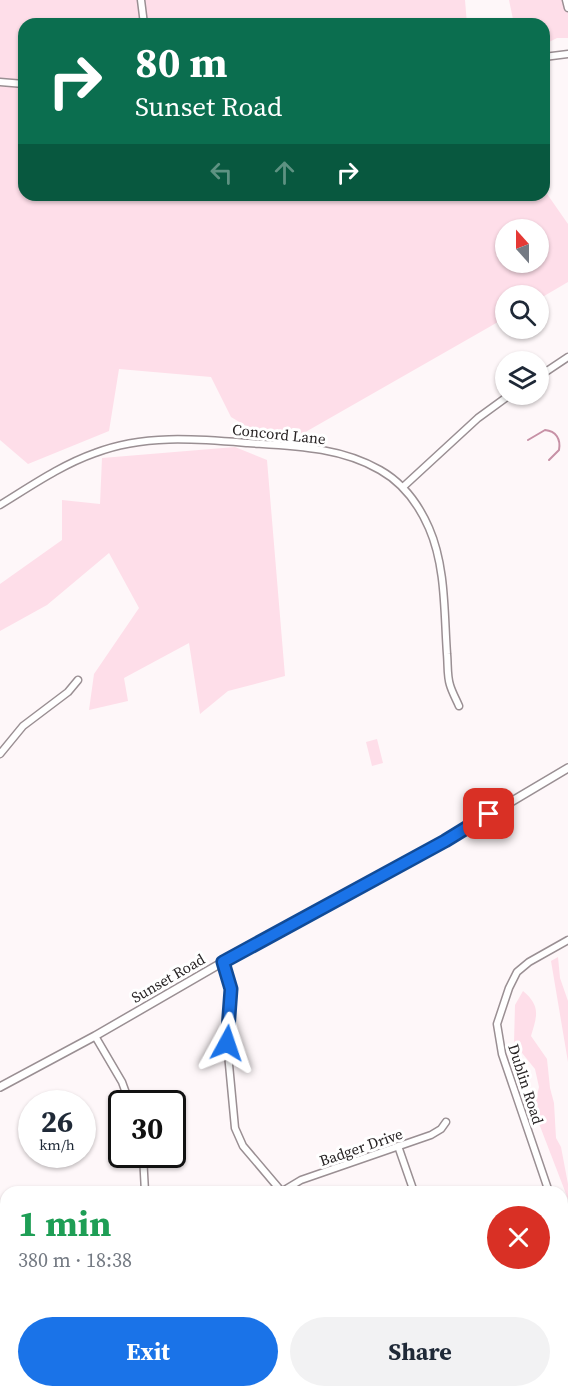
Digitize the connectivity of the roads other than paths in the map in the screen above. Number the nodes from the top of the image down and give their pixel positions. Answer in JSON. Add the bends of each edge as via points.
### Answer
{"nodes":[{"id":1,"x":141,"y":0,"type":"edge"},
{"id":2,"x":566,"y":0,"type":"edge"},
{"id":3,"x":568,"y":8,"type":"edge"},
{"id":4,"x":143,"y":18,"type":"edge"},
{"id":5,"x":568,"y":54,"type":"edge"},
{"id":6,"x":550,"y":56,"type":"edge"},
{"id":7,"x":0,"y":82,"type":"edge"},
{"id":8,"x":18,"y":84,"type":"edge"},
{"id":9,"x":568,"y":357,"type":"edge"},
{"id":10,"x":549,"y":369,"type":"edge"},
{"id":11,"x":496,"y":405,"type":"edge"},
{"id":12,"x":403,"y":487,"type":"junction"},
{"id":13,"x":0,"y":505,"type":"edge"},
{"id":14,"x":78,"y":680,"type":"dead end"},
{"id":15,"x":459,"y":706,"type":"dead end"},
{"id":16,"x":0,"y":754,"type":"edge"},
{"id":17,"x":568,"y":768,"type":"edge"},
{"id":18,"x":568,"y":940,"type":"edge"},
{"id":19,"x":223,"y":962,"type":"junction"},
{"id":20,"x":96,"y":1036,"type":"junction"},
{"id":21,"x":0,"y":1087,"type":"edge"},
{"id":22,"x":125,"y":1090,"type":"edge"},
{"id":23,"x":446,"y":1122,"type":"dead end"},
{"id":24,"x":398,"y":1146,"type":"junction"},
{"id":25,"x":144,"y":1168,"type":"edge"},
{"id":26,"x":145,"y":1186,"type":"edge"},
{"id":27,"x":276,"y":1186,"type":"edge"},
{"id":28,"x":291,"y":1186,"type":"edge"},
{"id":29,"x":412,"y":1186,"type":"edge"},
{"id":30,"x":547,"y":1186,"type":"edge"}],
"edges":[{"from":1,"to":4,"type":"street"},
{"from":2,"to":3,"type":"street"},
{"from":5,"to":6,"type":"street"},
{"from":7,"to":8,"type":"street"},
{"from":9,"to":10,"type":"street"},
{"from":11,"to":12,"type":"street"},
{"from":12,"to":13,"type":"street","name":"Concord Lane","via":[[381,470],[317,447],[183,438],[138,442],[97,452],[57,470]]},
{"from":12,"to":15,"type":"street","name":"Concord Lane","via":[[429,528],[437,550],[450,685]]},
{"from":14,"to":16,"type":"street","via":[[23,726]]},
{"from":17,"to":19,"type":"street","name":"Sunset Road","via":[[445,841]]},
{"from":18,"to":30,"type":"street","name":"Dublin Road","via":[[518,972],[497,1024],[502,1054]]},
{"from":19,"to":20,"type":"street","name":"Sunset Road"},
{"from":19,"to":27,"type":"street","via":[[231,989],[227,1043],[235,1128],[243,1146]]},
{"from":20,"to":21,"type":"street","name":"Sunset Road"},
{"from":20,"to":22,"type":"street"},
{"from":23,"to":24,"type":"street","name":"Badger Drive","via":[[430,1135]]},
{"from":24,"to":28,"type":"street","name":"Badger Drive"},
{"from":24,"to":29,"type":"street"},
{"from":25,"to":26,"type":"street"}]}
